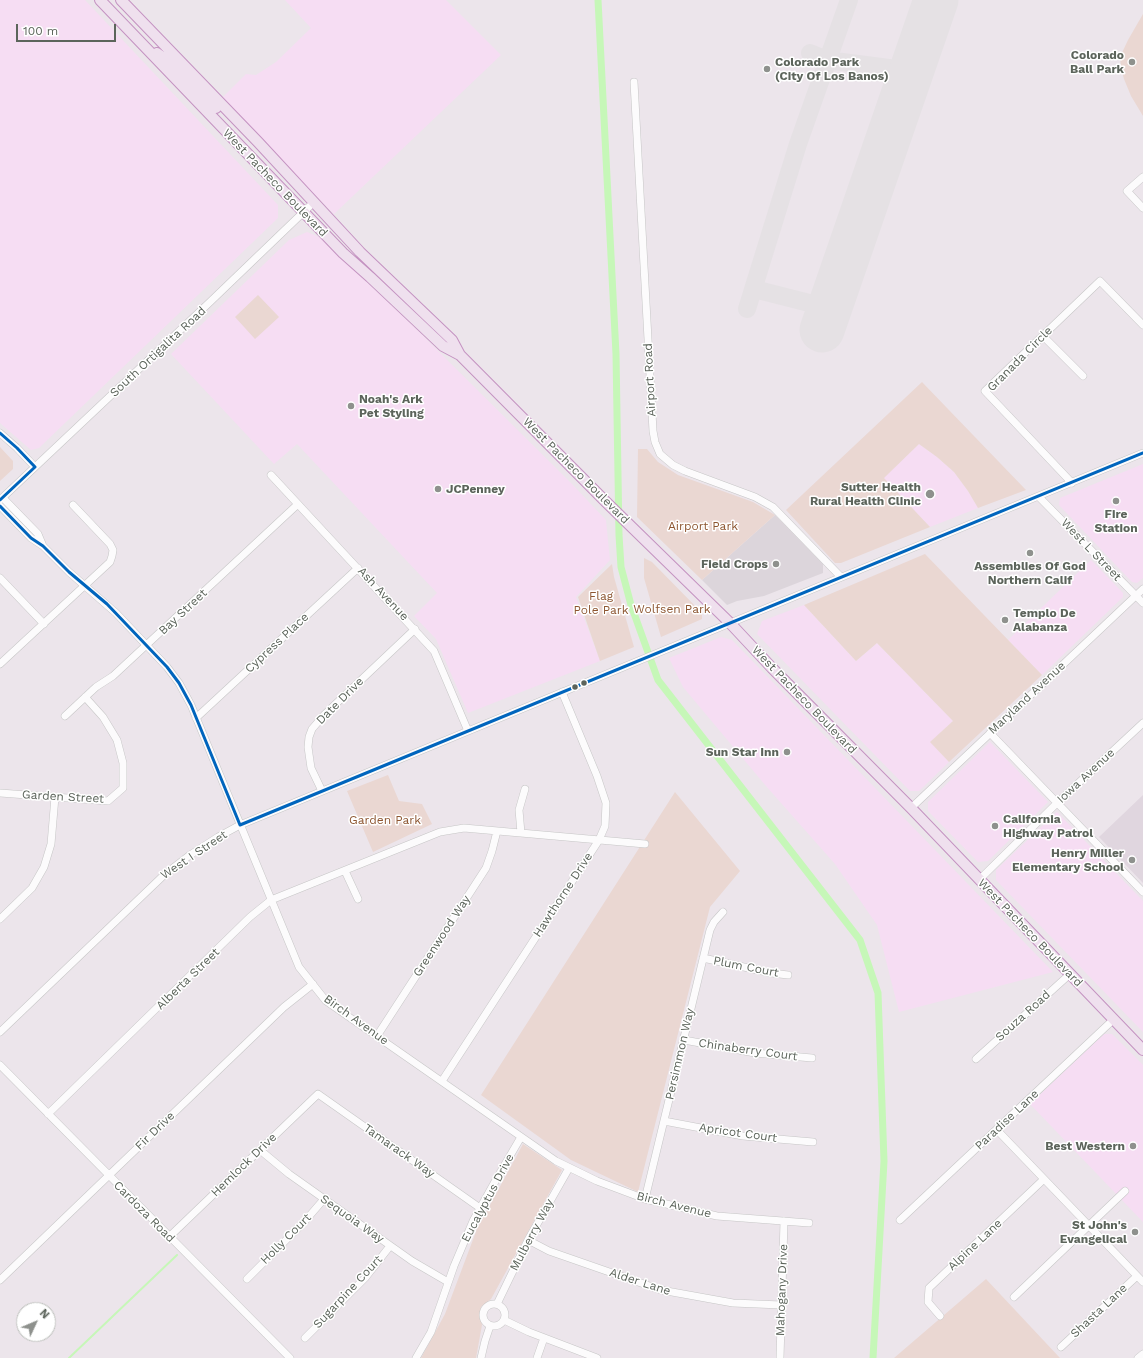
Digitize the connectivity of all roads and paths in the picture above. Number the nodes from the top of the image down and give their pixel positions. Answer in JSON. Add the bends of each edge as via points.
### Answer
{"nodes":[{"id":1,"x":100,"y":0,"type":"edge"},
{"id":2,"x":121,"y":0,"type":"edge"},
{"id":3,"x":129,"y":31,"type":"junction"},
{"id":4,"x":634,"y":82,"type":"dead end"},
{"id":5,"x":231,"y":114,"type":"junction"},
{"id":6,"x":1143,"y":176,"type":"edge"},
{"id":7,"x":314,"y":202,"type":"junction"},
{"id":8,"x":1143,"y":208,"type":"edge"},
{"id":9,"x":304,"y":212,"type":"junction"},
{"id":10,"x":1143,"y":325,"type":"edge"},
{"id":11,"x":1043,"y":336,"type":"junction"},
{"id":12,"x":460,"y":355,"type":"junction"},
{"id":13,"x":1083,"y":376,"type":"dead end"},
{"id":14,"x":0,"y":434,"type":"edge"},
{"id":15,"x":1143,"y":453,"type":"edge"},
{"id":16,"x":35,"y":467,"type":"junction"},
{"id":17,"x":271,"y":475,"type":"dead end"},
{"id":18,"x":1072,"y":483,"type":"junction"},
{"id":19,"x":1039,"y":497,"type":"junction"},
{"id":20,"x":2,"y":499,"type":"edge"},
{"id":21,"x":73,"y":504,"type":"dead end"},
{"id":22,"x":298,"y":504,"type":"junction"},
{"id":23,"x":0,"y":506,"type":"edge"},
{"id":24,"x":43,"y":546,"type":"junction"},
{"id":25,"x":358,"y":568,"type":"junction"},
{"id":26,"x":0,"y":578,"type":"edge"},
{"id":27,"x":841,"y":578,"type":"junction"},
{"id":28,"x":84,"y":586,"type":"junction"},
{"id":29,"x":1143,"y":589,"type":"edge"},
{"id":30,"x":1136,"y":596,"type":"junction"},
{"id":31,"x":1143,"y":603,"type":"edge"},
{"id":32,"x":730,"y":623,"type":"junction"},
{"id":33,"x":44,"y":624,"type":"junction"},
{"id":34,"x":415,"y":629,"type":"junction"},
{"id":35,"x":146,"y":646,"type":"junction"},
{"id":36,"x":0,"y":664,"type":"edge"},
{"id":37,"x":562,"y":692,"type":"junction"},
{"id":38,"x":85,"y":697,"type":"junction"},
{"id":39,"x":65,"y":716,"type":"dead end"},
{"id":40,"x":196,"y":718,"type":"junction"},
{"id":41,"x":1143,"y":723,"type":"edge"},
{"id":42,"x":468,"y":731,"type":"junction"},
{"id":43,"x":990,"y":733,"type":"junction"},
{"id":44,"x":525,"y":789,"type":"dead end"},
{"id":45,"x":322,"y":791,"type":"junction"},
{"id":46,"x":0,"y":793,"type":"edge"},
{"id":47,"x":55,"y":797,"type":"junction"},
{"id":48,"x":1057,"y":803,"type":"junction"},
{"id":49,"x":911,"y":808,"type":"junction"},
{"id":50,"x":240,"y":825,"type":"junction"},
{"id":51,"x":496,"y":831,"type":"junction"},
{"id":52,"x":521,"y":833,"type":"junction"},
{"id":53,"x":599,"y":840,"type":"junction"},
{"id":54,"x":645,"y":844,"type":"dead end"},
{"id":55,"x":345,"y":871,"type":"junction"},
{"id":56,"x":979,"y":880,"type":"junction"},
{"id":57,"x":1143,"y":892,"type":"edge"},
{"id":58,"x":358,"y":898,"type":"dead end"},
{"id":59,"x":272,"y":900,"type":"junction"},
{"id":60,"x":723,"y":912,"type":"dead end"},
{"id":61,"x":0,"y":919,"type":"edge"},
{"id":62,"x":703,"y":958,"type":"junction"},
{"id":63,"x":1070,"y":974,"type":"junction"},
{"id":64,"x":788,"y":975,"type":"dead end"},
{"id":65,"x":313,"y":984,"type":"junction"},
{"id":66,"x":1114,"y":1020,"type":"junction"},
{"id":67,"x":0,"y":1032,"type":"edge"},
{"id":68,"x":377,"y":1036,"type":"junction"},
{"id":69,"x":684,"y":1040,"type":"junction"},
{"id":70,"x":1143,"y":1050,"type":"edge"},
{"id":71,"x":812,"y":1058,"type":"dead end"},
{"id":72,"x":976,"y":1059,"type":"dead end"},
{"id":73,"x":0,"y":1066,"type":"edge"},
{"id":74,"x":442,"y":1082,"type":"junction"},
{"id":75,"x":318,"y":1094,"type":"joint"},
{"id":76,"x":48,"y":1114,"type":"junction"},
{"id":77,"x":664,"y":1121,"type":"junction"},
{"id":78,"x":997,"y":1130,"type":"junction"},
{"id":79,"x":521,"y":1137,"type":"junction"},
{"id":80,"x":813,"y":1142,"type":"dead end"},
{"id":81,"x":260,"y":1150,"type":"junction"},
{"id":82,"x":570,"y":1168,"type":"junction"},
{"id":83,"x":108,"y":1176,"type":"junction"},
{"id":84,"x":1044,"y":1179,"type":"junction"},
{"id":85,"x":1125,"y":1191,"type":"dead end"},
{"id":86,"x":324,"y":1199,"type":"junction"},
{"id":87,"x":645,"y":1200,"type":"junction"},
{"id":88,"x":480,"y":1208,"type":"junction"},
{"id":89,"x":900,"y":1220,"type":"dead end"},
{"id":90,"x":784,"y":1221,"type":"junction"},
{"id":91,"x":809,"y":1223,"type":"dead end"},
{"id":92,"x":1089,"y":1226,"type":"junction"},
{"id":93,"x":169,"y":1237,"type":"junction"},
{"id":94,"x":528,"y":1240,"type":"junction"},
{"id":95,"x":390,"y":1246,"type":"junction"},
{"id":96,"x":1137,"y":1276,"type":"junction"},
{"id":97,"x":247,"y":1278,"type":"dead end"},
{"id":98,"x":0,"y":1280,"type":"edge"},
{"id":99,"x":448,"y":1282,"type":"junction"},
{"id":100,"x":1143,"y":1282,"type":"edge"},
{"id":101,"x":1014,"y":1297,"type":"dead end"},
{"id":102,"x":497,"y":1304,"type":"junction"},
{"id":103,"x":782,"y":1305,"type":"junction"},
{"id":104,"x":940,"y":1316,"type":"dead end"},
{"id":105,"x":504,"y":1320,"type":"junction"},
{"id":106,"x":490,"y":1326,"type":"junction"},
{"id":107,"x":305,"y":1338,"type":"dead end"},
{"id":108,"x":544,"y":1338,"type":"junction"},
{"id":109,"x":1061,"y":1347,"type":"dead end"},
{"id":110,"x":1143,"y":1354,"type":"edge"},
{"id":111,"x":290,"y":1358,"type":"edge"},
{"id":112,"x":416,"y":1358,"type":"edge"},
{"id":113,"x":481,"y":1358,"type":"edge"},
{"id":114,"x":537,"y":1358,"type":"edge"},
{"id":115,"x":597,"y":1358,"type":"edge"},
{"id":116,"x":780,"y":1358,"type":"edge"},
{"id":117,"x":1138,"y":1358,"type":"edge"}],
"edges":[{"from":1,"to":3,"type":"highway","name":"West Pacheco Boulevard"},
{"from":2,"to":5,"type":"highway","name":"West Pacheco Boulevard"},
{"from":3,"to":5,"type":"highway","via":[[170,63],[224,115]]},
{"from":3,"to":9,"type":"highway","name":"West Pacheco Boulevard"},
{"from":4,"to":27,"type":"street","name":"Airport Road","via":[[653,431],[660,454],[685,471],[755,496],[773,507]]},
{"from":5,"to":7,"type":"highway","name":"West Pacheco Boulevard"},
{"from":6,"to":8,"type":"street","via":[[1127,191]]},
{"from":7,"to":9,"type":"street","name":"South Ortigalita Road"},
{"from":7,"to":12,"type":"highway","name":"West Pacheco Boulevard","via":[[372,264],[452,340]]},
{"from":9,"to":12,"type":"highway","name":"West Pacheco Boulevard","via":[[343,254],[443,346]]},
{"from":9,"to":16,"type":"street","name":"South Ortigalita Road"},
{"from":10,"to":11,"type":"street","name":"Granada Circle","via":[[1100,281]]},
{"from":11,"to":13,"type":"street"},
{"from":11,"to":18,"type":"street","name":"Granada Circle","via":[[984,391]]},
{"from":12,"to":32,"type":"highway","name":"West Pacheco Boulevard"},
{"from":14,"to":16,"type":"street"},
{"from":15,"to":18,"type":"street","name":"West I Street"},
{"from":16,"to":20,"type":"street","name":"South Ortigalita Road"},
{"from":17,"to":22,"type":"street","name":"Ash Avenue"},
{"from":18,"to":19,"type":"street","name":"West I Street"},
{"from":19,"to":27,"type":"street","name":"West I Street"},
{"from":19,"to":30,"type":"street","name":"West L Street"},
{"from":20,"to":24,"type":"street","name":"Birch Avenue","via":[[38,534]]},
{"from":21,"to":28,"type":"street","via":[[110,544],[112,553],[110,562]]},
{"from":22,"to":25,"type":"street","name":"Ash Avenue"},
{"from":22,"to":35,"type":"street","name":"Bay Street"},
{"from":23,"to":24,"type":"street","name":"Birch Avenue","via":[[31,538]]},
{"from":24,"to":28,"type":"street","name":"Birch Avenue"},
{"from":25,"to":34,"type":"street","name":"Ash Avenue"},
{"from":25,"to":40,"type":"street","name":"Cypress Place"},
{"from":26,"to":33,"type":"street"},
{"from":27,"to":32,"type":"street","name":"West I Street"},
{"from":28,"to":33,"type":"street"},
{"from":28,"to":35,"type":"street","name":"Birch Avenue","via":[[107,604]]},
{"from":29,"to":30,"type":"street","name":"Maryland Avenue"},
{"from":30,"to":31,"type":"street","name":"West L Street"},
{"from":30,"to":43,"type":"street","name":"Maryland Avenue"},
{"from":32,"to":37,"type":"street","name":"West I Street"},
{"from":32,"to":49,"type":"highway","name":"West Pacheco Boulevard"},
{"from":33,"to":36,"type":"street"},
{"from":34,"to":42,"type":"street","name":"Ash Avenue","via":[[434,651]]},
{"from":34,"to":45,"type":"street","name":"Date Drive","via":[[324,714],[312,729],[308,747],[311,768]]},
{"from":35,"to":38,"type":"street","name":"Bay Street"},
{"from":35,"to":40,"type":"street","name":"Birch Avenue","via":[[179,683]]},
{"from":37,"to":42,"type":"street","name":"West I Street"},
{"from":37,"to":53,"type":"street","name":"Hawthorne Drive","via":[[606,803],[605,826]]},
{"from":38,"to":39,"type":"street","name":"Bay Street"},
{"from":38,"to":47,"type":"street","name":"Garden Street","via":[[103,717],[117,740],[123,763],[123,788],[108,801]]},
{"from":40,"to":50,"type":"street","name":"Birch Avenue"},
{"from":41,"to":48,"type":"street","name":"Iowa Avenue"},
{"from":42,"to":45,"type":"street","name":"West I Street"},
{"from":43,"to":48,"type":"street"},
{"from":43,"to":49,"type":"street","name":"Maryland Avenue"},
{"from":44,"to":52,"type":"street","via":[[518,810]]},
{"from":45,"to":50,"type":"street","name":"West I Street"},
{"from":46,"to":47,"type":"street","name":"Garden Street"},
{"from":47,"to":61,"type":"street","via":[[51,844],[44,867],[32,888]]},
{"from":48,"to":56,"type":"street","name":"Iowa Avenue"},
{"from":48,"to":57,"type":"street"},
{"from":49,"to":56,"type":"highway","name":"West Pacheco Boulevard"},
{"from":50,"to":59,"type":"street","name":"Birch Avenue"},
{"from":50,"to":67,"type":"street","name":"West I Street","via":[[190,855],[164,875]]},
{"from":51,"to":52,"type":"street","name":"Alberta Street"},
{"from":51,"to":55,"type":"street","name":"Alberta Street","via":[[464,828],[440,832]]},
{"from":51,"to":68,"type":"street","name":"Greenwood Way","via":[[486,868]]},
{"from":52,"to":53,"type":"street","name":"Alberta Street"},
{"from":53,"to":54,"type":"street","name":"Alberta Street"},
{"from":53,"to":74,"type":"street","name":"Hawthorne Drive"},
{"from":55,"to":58,"type":"street"},
{"from":55,"to":59,"type":"street","name":"Alberta Street"},
{"from":56,"to":63,"type":"highway","name":"West Pacheco Boulevard"},
{"from":59,"to":65,"type":"street","name":"Birch Avenue","via":[[299,966]]},
{"from":59,"to":76,"type":"street","name":"Alberta Street","via":[[250,917]]},
{"from":60,"to":62,"type":"street","name":"Persimmon Way","via":[[710,930]]},
{"from":62,"to":64,"type":"street","name":"Plum Court"},
{"from":62,"to":69,"type":"street","name":"Persimmon Way"},
{"from":63,"to":66,"type":"highway","name":"West Pacheco Boulevard"},
{"from":63,"to":72,"type":"street","name":"Souza Road"},
{"from":65,"to":68,"type":"street","name":"Birch Avenue","via":[[326,1001]]},
{"from":65,"to":83,"type":"street","name":"Fir Drive","via":[[284,1007]]},
{"from":66,"to":70,"type":"highway","name":"West Pacheco Boulevard"},
{"from":66,"to":78,"type":"street","name":"Paradise Lane"},
{"from":68,"to":74,"type":"street","name":"Birch Avenue"},
{"from":69,"to":71,"type":"street","name":"Chinaberry Court","via":[[755,1053]]},
{"from":69,"to":77,"type":"street","name":"Persimmon Way"},
{"from":73,"to":76,"type":"street","name":"Cardoza Road"},
{"from":74,"to":79,"type":"street","name":"Birch Avenue"},
{"from":75,"to":81,"type":"street","name":"Hemlock Drive"},
{"from":75,"to":88,"type":"street","name":"Tamarack Way"},
{"from":76,"to":83,"type":"street","name":"Cardoza Road"},
{"from":77,"to":80,"type":"street","name":"Apricot Court","via":[[743,1136]]},
{"from":77,"to":87,"type":"street","name":"Persimmon Way"},
{"from":78,"to":84,"type":"street"},
{"from":78,"to":89,"type":"street","name":"Paradise Lane"},
{"from":79,"to":82,"type":"street","name":"Birch Avenue"},
{"from":79,"to":88,"type":"street","name":"Eucalyptus Drive"},
{"from":81,"to":86,"type":"street","name":"Sequoia Way"},
{"from":81,"to":93,"type":"street","name":"Hemlock Drive"},
{"from":82,"to":87,"type":"street","name":"Birch Avenue"},
{"from":82,"to":94,"type":"street","name":"Mulberry Way"},
{"from":83,"to":93,"type":"street","name":"Cardoza Road"},
{"from":83,"to":98,"type":"street","name":"Fir Drive"},
{"from":84,"to":92,"type":"street"},
{"from":84,"to":104,"type":"street","name":"Alpine Lane","via":[[929,1288],[928,1302]]},
{"from":85,"to":92,"type":"street"},
{"from":86,"to":95,"type":"street","name":"Sequoia Way"},
{"from":86,"to":97,"type":"street","name":"Holly Court"},
{"from":87,"to":90,"type":"street","name":"Birch Avenue","via":[[718,1216]]},
{"from":88,"to":99,"type":"street","name":"Eucalyptus Drive"},
{"from":90,"to":91,"type":"street","name":"Birch Avenue"},
{"from":90,"to":103,"type":"street","name":"Mahogany Drive"},
{"from":92,"to":96,"type":"street"},
{"from":92,"to":101,"type":"street"},
{"from":93,"to":111,"type":"street","name":"Cardoza Road"},
{"from":94,"to":102,"type":"street","name":"Mulberry Way"},
{"from":94,"to":103,"type":"street","name":"Alder Lane","via":[[660,1290],[733,1303]]},
{"from":95,"to":99,"type":"street","name":"Sequoia Way"},
{"from":95,"to":107,"type":"street","name":"Sugarpine Court","via":[[365,1278]]},
{"from":96,"to":100,"type":"street"},
{"from":96,"to":109,"type":"street","name":"Shasta Lane"},
{"from":99,"to":112,"type":"street","name":"Eucalyptus Drive","via":[[431,1332]]},
{"from":102,"to":105,"type":"street","via":[[503,1309]]},
{"from":102,"to":106,"type":"street","via":[[488,1305],[484,1309],[482,1316]]},
{"from":103,"to":116,"type":"street","name":"Mahogany Drive"},
{"from":105,"to":106,"type":"street","via":[[502,1324]]},
{"from":105,"to":108,"type":"street"},
{"from":106,"to":113,"type":"street"},
{"from":108,"to":114,"type":"street"},
{"from":108,"to":115,"type":"street"},
{"from":110,"to":117,"type":"street"}]}
